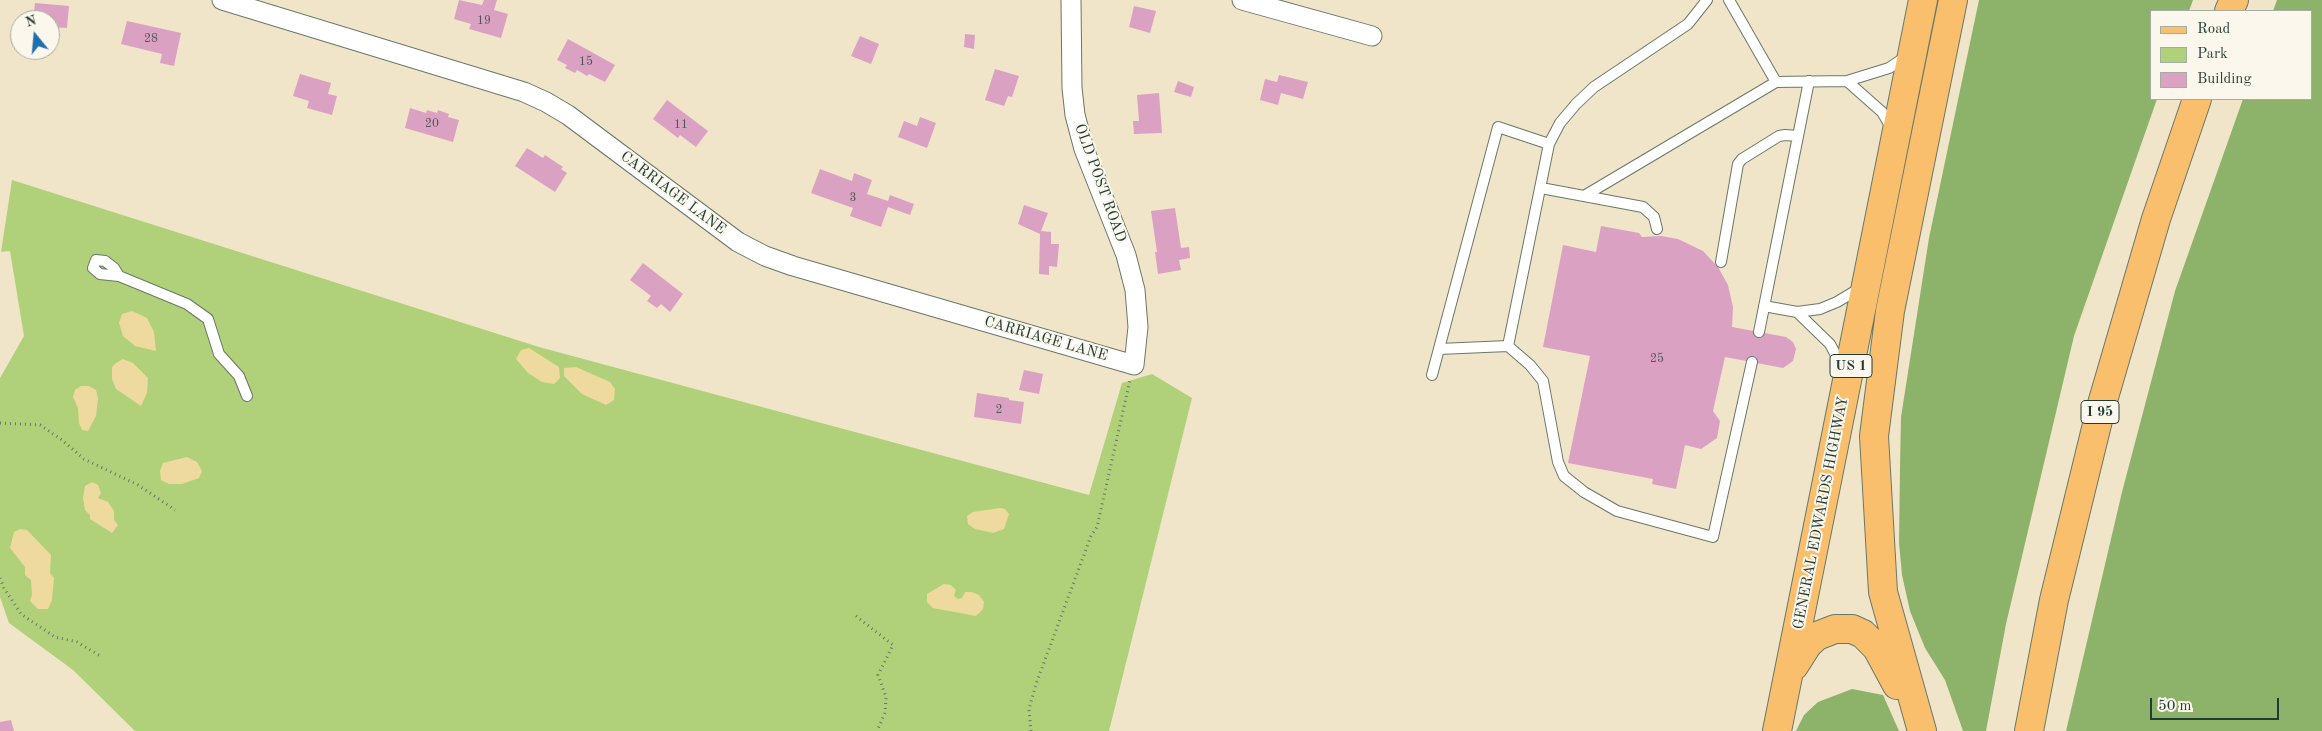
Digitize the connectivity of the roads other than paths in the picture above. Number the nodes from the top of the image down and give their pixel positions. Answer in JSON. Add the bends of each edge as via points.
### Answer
{"nodes":[{"id":1,"x":222,"y":0,"type":"edge"},
{"id":2,"x":1071,"y":0,"type":"edge"},
{"id":3,"x":1242,"y":0,"type":"edge"},
{"id":4,"x":1707,"y":0,"type":"edge"},
{"id":5,"x":1729,"y":0,"type":"edge"},
{"id":6,"x":1923,"y":0,"type":"edge"},
{"id":7,"x":1953,"y":0,"type":"edge"},
{"id":8,"x":1372,"y":36,"type":"dead end"},
{"id":9,"x":1912,"y":53,"type":"junction"},
{"id":10,"x":1809,"y":81,"type":"junction"},
{"id":11,"x":1847,"y":81,"type":"junction"},
{"id":12,"x":1776,"y":82,"type":"junction"},
{"id":13,"x":2197,"y":100,"type":"edge"},
{"id":14,"x":1895,"y":134,"type":"junction"},
{"id":15,"x":1798,"y":136,"type":"junction"},
{"id":16,"x":1549,"y":144,"type":"junction"},
{"id":17,"x":1541,"y":188,"type":"junction"},
{"id":18,"x":1584,"y":196,"type":"junction"},
{"id":19,"x":1657,"y":229,"type":"dead end"},
{"id":20,"x":1721,"y":262,"type":"dead end"},
{"id":21,"x":119,"y":276,"type":"dead end"},
{"id":22,"x":1865,"y":285,"type":"junction"},
{"id":23,"x":1764,"y":306,"type":"junction"},
{"id":24,"x":1797,"y":312,"type":"junction"},
{"id":25,"x":1758,"y":332,"type":"dead end"},
{"id":26,"x":1508,"y":346,"type":"junction"},
{"id":27,"x":1439,"y":349,"type":"junction"},
{"id":28,"x":1752,"y":362,"type":"dead end"},
{"id":29,"x":1134,"y":364,"type":"joint"},
{"id":30,"x":1432,"y":375,"type":"dead end"},
{"id":31,"x":1848,"y":380,"type":"junction"},
{"id":32,"x":247,"y":396,"type":"dead end"},
{"id":33,"x":1787,"y":682,"type":"junction"},
{"id":34,"x":1777,"y":731,"type":"edge"},
{"id":35,"x":1921,"y":731,"type":"edge"},
{"id":36,"x":2028,"y":731,"type":"edge"}],
"edges":[{"from":1,"to":29,"type":"street","name":"CARRIAGE LANE","via":[[524,92],[546,102],[738,242],[765,256]]},
{"from":2,"to":29,"type":"street","name":"OLD POST ROAD","via":[[1075,115],[1084,149],[1126,255],[1135,290],[1138,327]]},
{"from":3,"to":8,"type":"street"},
{"from":4,"to":16,"type":"lane","via":[[1688,24],[1594,87],[1560,123]]},
{"from":5,"to":12,"type":"lane"},
{"from":6,"to":9,"type":"main road","name":"GENERAL EDWARDS HIGHWAY","number":"US 1"},
{"from":7,"to":35,"type":"main road","number":"US 1","via":[[1890,311],[1874,436],[1883,592]]},
{"from":9,"to":11,"type":"lane","via":[[1889,68]]},
{"from":9,"to":14,"type":"main road","name":"GENERAL EDWARDS HIGHWAY","number":"US 1"},
{"from":10,"to":11,"type":"lane"},
{"from":10,"to":12,"type":"lane"},
{"from":10,"to":15,"type":"lane"},
{"from":11,"to":14,"type":"lane","via":[[1882,112]]},
{"from":12,"to":18,"type":"lane"},
{"from":13,"to":36,"type":"main road","number":"I 95","via":[[2156,219],[2100,413],[2054,600]]},
{"from":14,"to":22,"type":"main road","name":"GENERAL EDWARDS HIGHWAY","number":"US 1"},
{"from":15,"to":20,"type":"lane","via":[[1779,136],[1738,164]]},
{"from":15,"to":23,"type":"lane"},
{"from":16,"to":17,"type":"lane"},
{"from":16,"to":27,"type":"lane","via":[[1498,127]]},
{"from":17,"to":18,"type":"lane"},
{"from":17,"to":26,"type":"lane"},
{"from":18,"to":19,"type":"lane","via":[[1643,207],[1654,217]]},
{"from":21,"to":32,"type":"lane","via":[[187,304],[208,319],[219,354],[239,376]]},
{"from":22,"to":24,"type":"lane","via":[[1828,305]]},
{"from":22,"to":31,"type":"main road","name":"GENERAL EDWARDS HIGHWAY","number":"US 1"},
{"from":23,"to":24,"type":"lane"},
{"from":23,"to":25,"type":"lane"},
{"from":24,"to":31,"type":"lane","via":[[1830,344]]},
{"from":26,"to":27,"type":"lane"},
{"from":26,"to":28,"type":"lane","via":[[1544,381],[1558,462],[1564,476],[1617,511],[1713,537]]},
{"from":27,"to":30,"type":"lane"},
{"from":31,"to":33,"type":"main road","name":"GENERAL EDWARDS HIGHWAY","number":"US 1"},
{"from":33,"to":34,"type":"main road","name":"GENERAL EDWARDS HIGHWAY","number":"US 1"},
{"from":33,"to":35,"type":"main road","via":[[1796,661],[1812,640],[1834,628],[1852,629],[1863,634],[1877,648]]}]}
